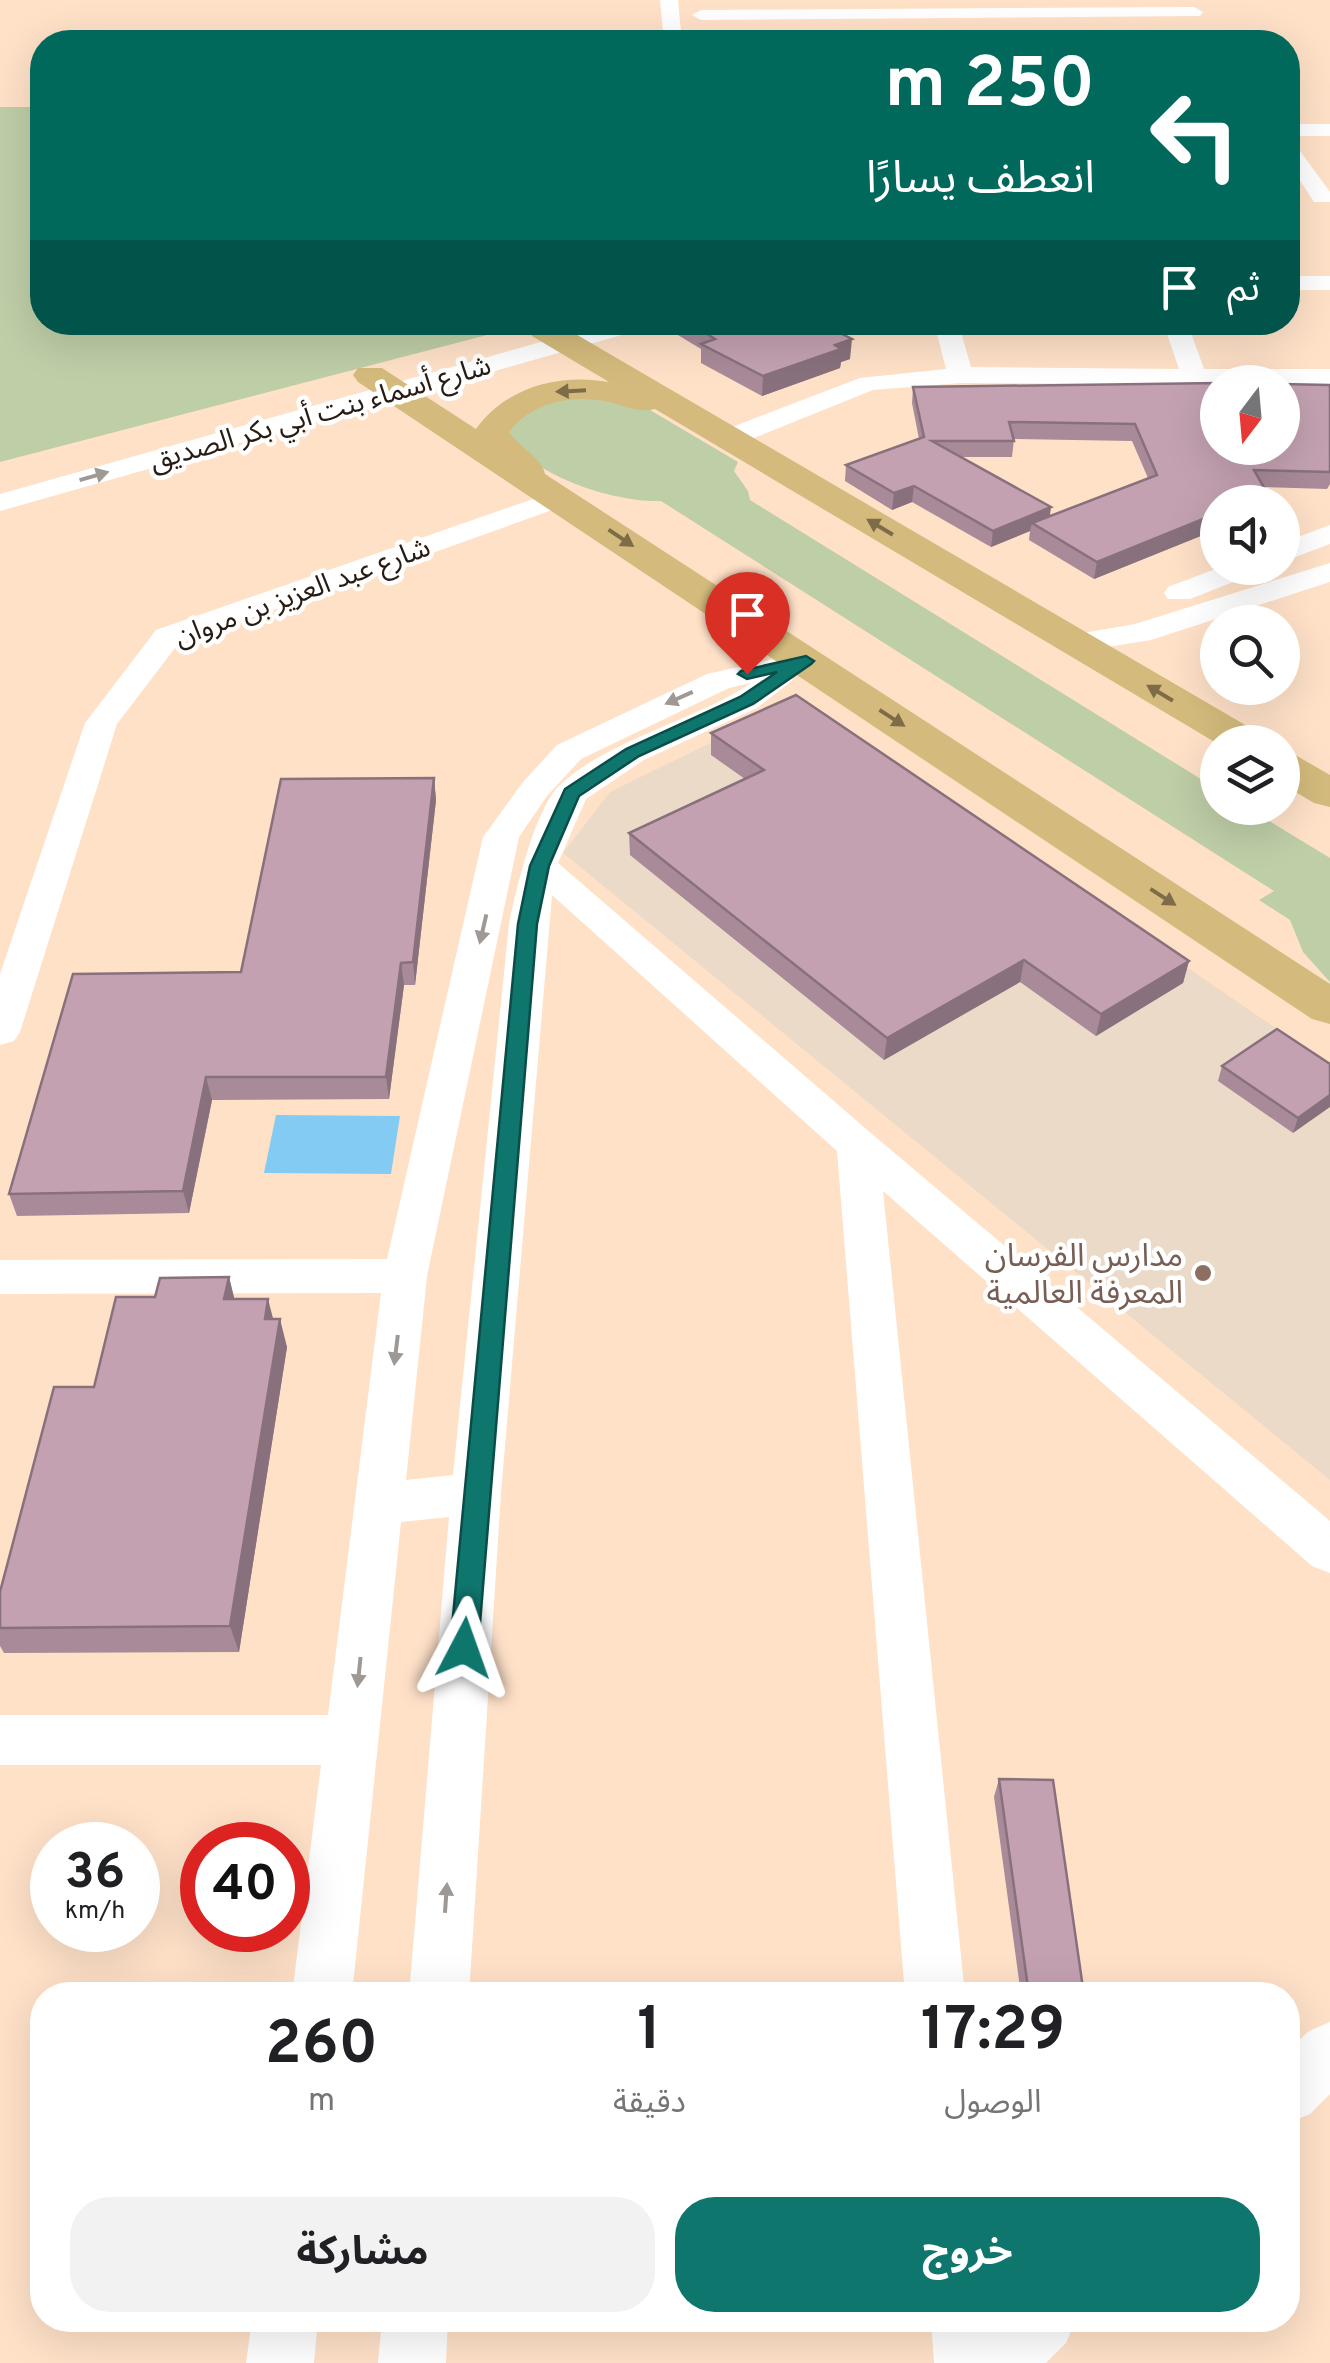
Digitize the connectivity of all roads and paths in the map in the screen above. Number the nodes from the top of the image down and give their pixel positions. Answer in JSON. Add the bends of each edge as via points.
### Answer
{"nodes":[{"id":1,"x":670,"y":0,"type":"edge"},
{"id":2,"x":1023,"y":6,"type":"edge"},
{"id":3,"x":856,"y":7,"type":"edge"},
{"id":4,"x":1194,"y":13,"type":"edge"},
{"id":5,"x":702,"y":15,"type":"edge"},
{"id":6,"x":672,"y":30,"type":"edge"},
{"id":7,"x":1300,"y":130,"type":"edge"},
{"id":8,"x":1330,"y":130,"type":"edge"},
{"id":9,"x":1300,"y":163,"type":"edge"},
{"id":10,"x":1300,"y":196,"type":"edge"},
{"id":11,"x":1326,"y":196,"type":"edge"},
{"id":12,"x":1300,"y":283,"type":"edge"},
{"id":13,"x":1330,"y":283,"type":"edge"},
{"id":14,"x":549,"y":335,"type":"edge"},
{"id":15,"x":564,"y":335,"type":"edge"},
{"id":16,"x":949,"y":335,"type":"edge"},
{"id":17,"x":1179,"y":335,"type":"edge"},
{"id":18,"x":960,"y":375,"type":"junction"},
{"id":19,"x":1194,"y":376,"type":"junction"},
{"id":20,"x":1330,"y":377,"type":"edge"},
{"id":21,"x":381,"y":383,"type":"junction"},
{"id":22,"x":729,"y":438,"type":"junction"},
{"id":23,"x":91,"y":450,"type":"dead end"},
{"id":24,"x":559,"y":498,"type":"junction"},
{"id":25,"x":0,"y":502,"type":"edge"},
{"id":26,"x":1330,"y":534,"type":"edge"},
{"id":27,"x":1300,"y":545,"type":"edge"},
{"id":28,"x":1330,"y":572,"type":"edge"},
{"id":29,"x":1200,"y":585,"type":"edge"},
{"id":30,"x":1076,"y":643,"type":"junction"},
{"id":31,"x":806,"y":661,"type":"junction"},
{"id":32,"x":1215,"y":725,"type":"edge"},
{"id":33,"x":1300,"y":776,"type":"edge"},
{"id":34,"x":1330,"y":794,"type":"edge"},
{"id":35,"x":539,"y":866,"type":"junction"},
{"id":36,"x":12,"y":961,"type":"edge"},
{"id":37,"x":1330,"y":1008,"type":"edge"},
{"id":38,"x":0,"y":1032,"type":"edge"},
{"id":39,"x":857,"y":1145,"type":"junction"},
{"id":40,"x":405,"y":1276,"type":"junction"},
{"id":41,"x":0,"y":1277,"type":"edge"},
{"id":42,"x":476,"y":1493,"type":"junction"},
{"id":43,"x":378,"y":1504,"type":"junction"},
{"id":44,"x":1330,"y":1551,"type":"edge"},
{"id":45,"x":0,"y":1740,"type":"edge"},
{"id":46,"x":352,"y":1740,"type":"junction"},
{"id":47,"x":324,"y":1982,"type":"edge"},
{"id":48,"x":440,"y":1982,"type":"edge"},
{"id":49,"x":933,"y":1982,"type":"edge"},
{"id":50,"x":1330,"y":2052,"type":"edge"},
{"id":51,"x":1300,"y":2081,"type":"edge"},
{"id":52,"x":284,"y":2332,"type":"edge"},
{"id":53,"x":414,"y":2332,"type":"edge"},
{"id":54,"x":965,"y":2332,"type":"edge"},
{"id":55,"x":1030,"y":2332,"type":"edge"},
{"id":56,"x":280,"y":2363,"type":"edge"},
{"id":57,"x":412,"y":2363,"type":"edge"},
{"id":58,"x":968,"y":2363,"type":"edge"},
{"id":59,"x":997,"y":2363,"type":"edge"}],
"edges":[{"from":1,"to":6,"type":"street"},
{"from":2,"to":3,"type":"street"},
{"from":2,"to":4,"type":"street"},
{"from":3,"to":5,"type":"street"},
{"from":7,"to":8,"type":"street"},
{"from":9,"to":11,"type":"street"},
{"from":10,"to":11,"type":"street"},
{"from":12,"to":13,"type":"street"},
{"from":14,"to":21,"type":"street","name":"شارع أسماء بنت أبي بكر الصديق"},
{"from":15,"to":22,"type":"main road"},
{"from":16,"to":18,"type":"street"},
{"from":17,"to":19,"type":"street"},
{"from":18,"to":19,"type":"street"},
{"from":18,"to":22,"type":"street","via":[[869,384]]},
{"from":19,"to":20,"type":"street"},
{"from":21,"to":23,"type":"street","name":"شارع أسماء بنت أبي بكر الصديق"},
{"from":21,"to":24,"type":"main road"},
{"from":25,"to":21,"type":"street","name":"شارع أسماء بنت أبي بكر الصديق","one_way":true},
{"from":22,"to":24,"type":"main road","one_way":true,"via":[[628,394],[550,392],[520,400],[492,432]]},
{"from":30,"to":22,"type":"main road","one_way":true},
{"from":24,"to":31,"type":"main road","one_way":true},
{"from":24,"to":36,"type":"street","name":"شارع عبد العزيز بن مروان","via":[[167,637],[101,723]]},
{"from":26,"to":27,"type":"street"},
{"from":28,"to":30,"type":"street","via":[[1140,632]]},
{"from":29,"to":30,"type":"street","via":[[1119,616]]},
{"from":32,"to":30,"type":"main road","one_way":true},
{"from":31,"to":35,"type":"street","via":[[746,701],[632,752],[571,793]]},
{"from":31,"to":37,"type":"main road","one_way":true},
{"from":31,"to":40,"type":"street","one_way":true,"via":[[718,681],[568,752],[501,837]]},
{"from":33,"to":34,"type":"main road"},
{"from":35,"to":39,"type":"street"},
{"from":35,"to":42,"type":"street","via":[[528,924]]},
{"from":36,"to":38,"type":"street","name":"شارع عبد العزيز بن مروان"},
{"from":39,"to":44,"type":"street"},
{"from":39,"to":49,"type":"street"},
{"from":40,"to":41,"type":"street"},
{"from":40,"to":43,"type":"street","one_way":true},
{"from":42,"to":43,"type":"street"},
{"from":48,"to":42,"type":"street","one_way":true},
{"from":43,"to":46,"type":"street","one_way":true},
{"from":45,"to":46,"type":"street"},
{"from":46,"to":47,"type":"street"},
{"from":50,"to":51,"type":"street"},
{"from":52,"to":56,"type":"street"},
{"from":53,"to":57,"type":"street"},
{"from":54,"to":58,"type":"street"},
{"from":55,"to":59,"type":"street"}]}
